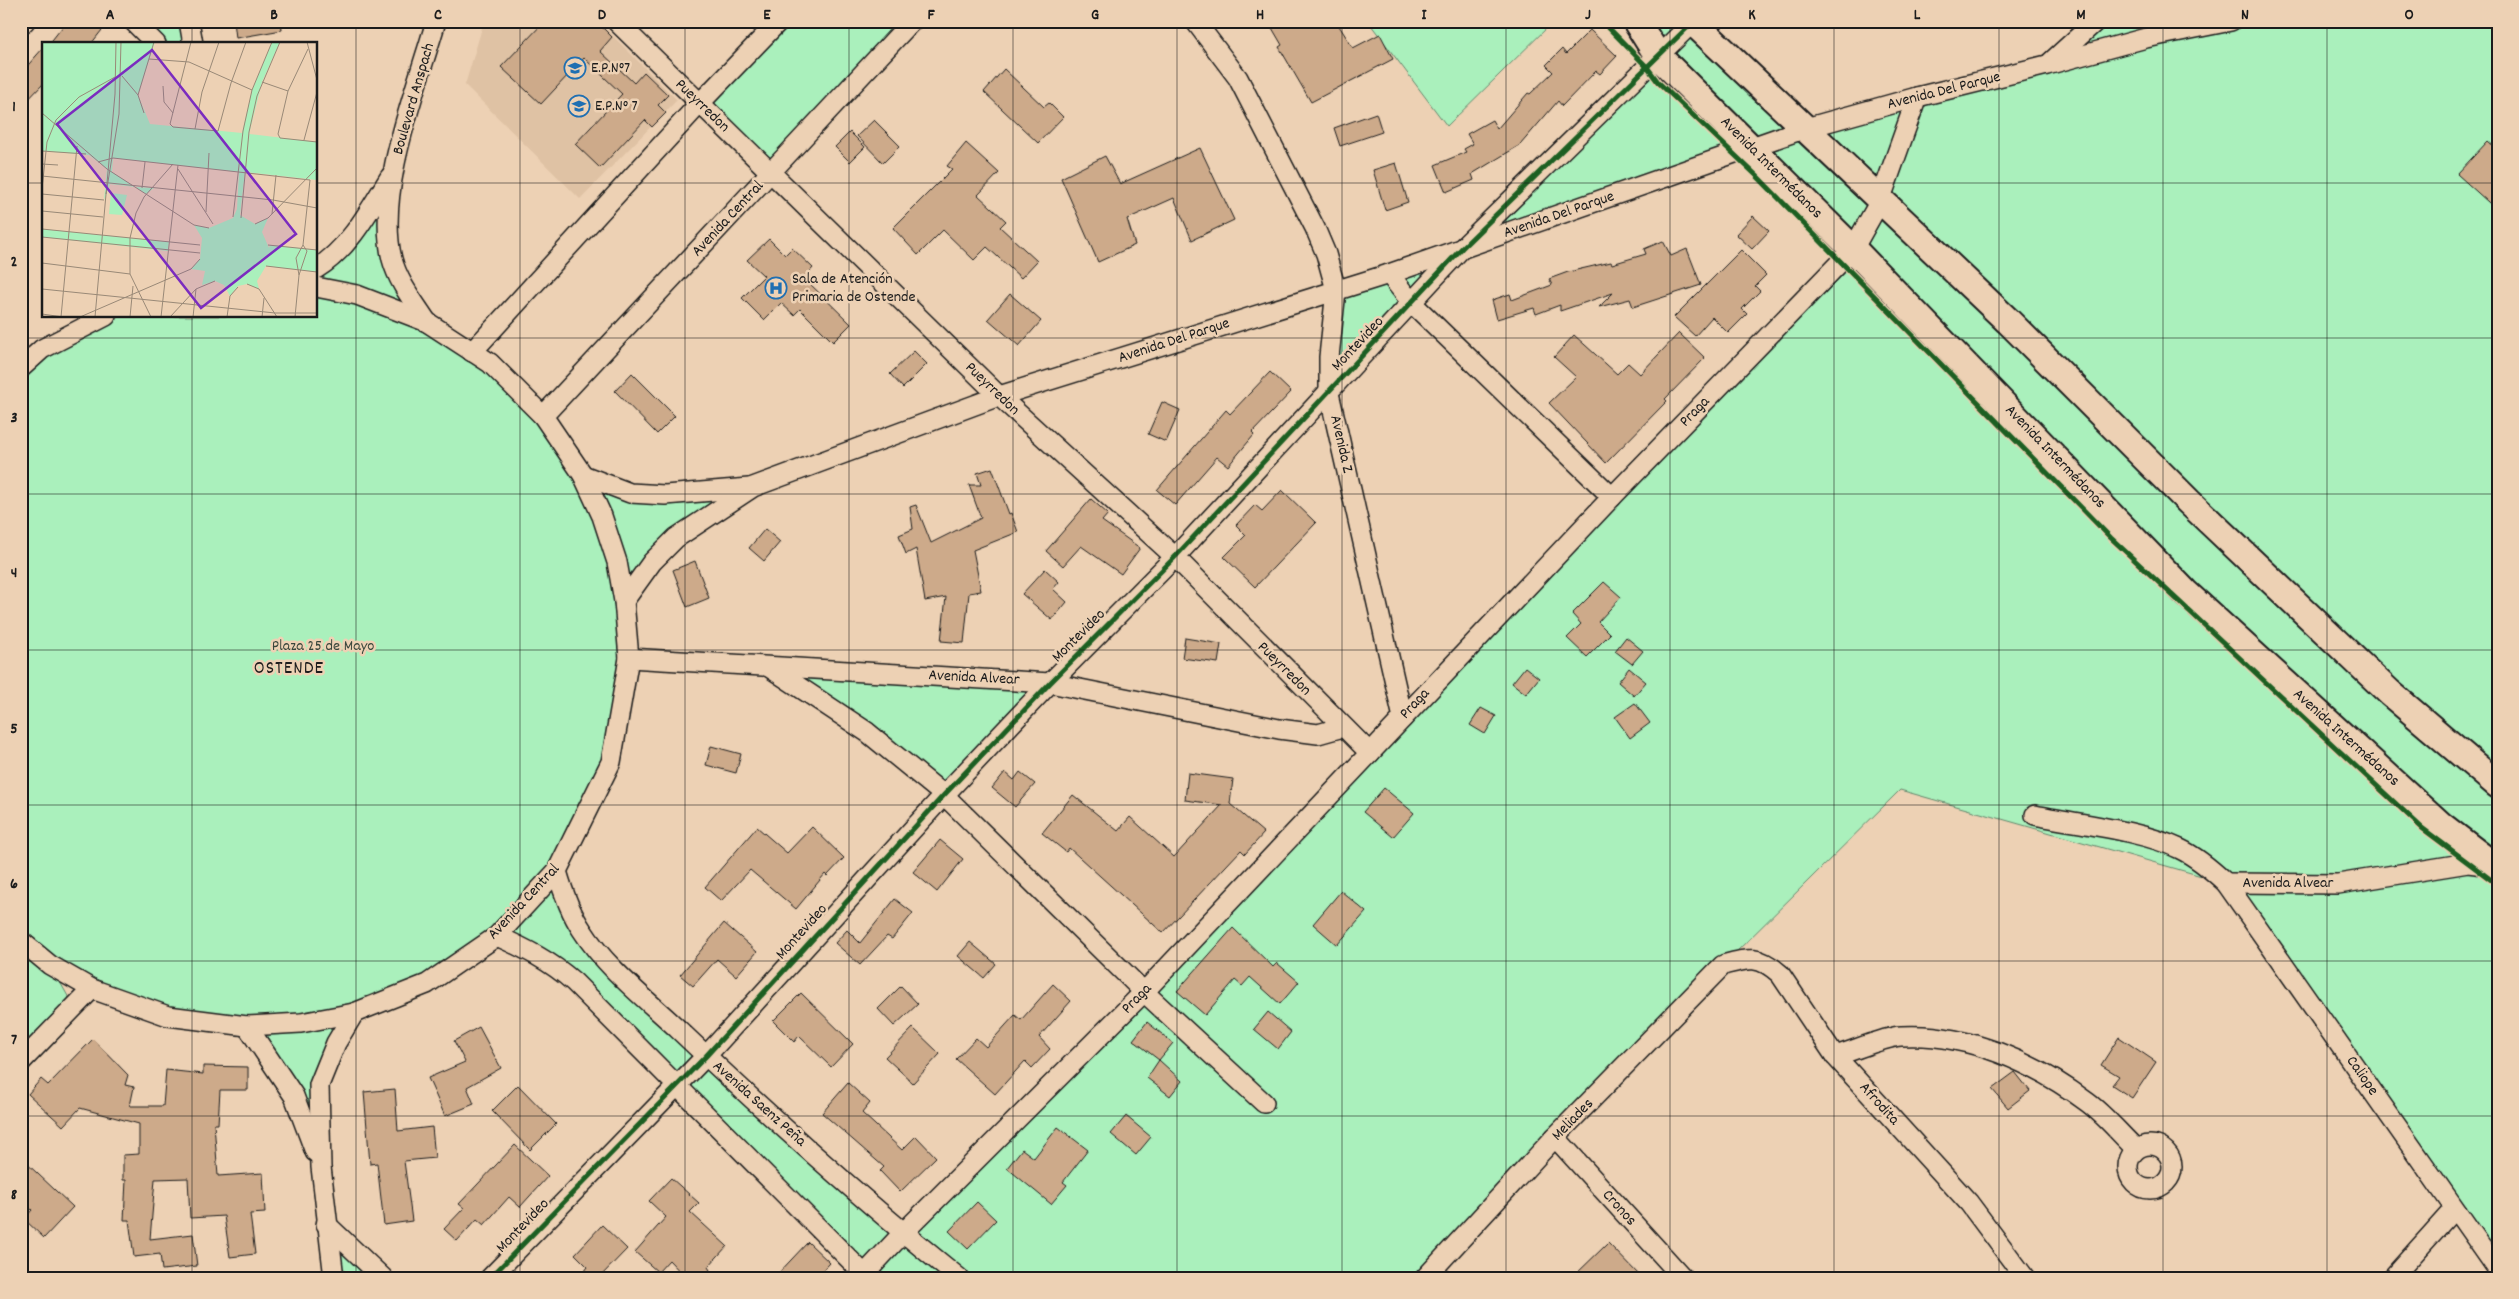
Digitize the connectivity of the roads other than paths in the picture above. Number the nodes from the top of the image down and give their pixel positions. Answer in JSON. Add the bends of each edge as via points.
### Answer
{"nodes":[{"id":1,"x":25,"y":21,"type":"edge"},
{"id":2,"x":133,"y":21,"type":"edge"},
{"id":3,"x":189,"y":21,"type":"edge"},
{"id":4,"x":436,"y":21,"type":"edge"},
{"id":5,"x":616,"y":21,"type":"edge"},
{"id":6,"x":779,"y":21,"type":"edge"},
{"id":7,"x":912,"y":21,"type":"edge"},
{"id":8,"x":1194,"y":21,"type":"edge"},
{"id":9,"x":1636,"y":21,"type":"edge"},
{"id":10,"x":2096,"y":21,"type":"edge"},
{"id":11,"x":2231,"y":21,"type":"edge"},
{"id":12,"x":1693,"y":22,"type":"edge"},
{"id":13,"x":2194,"y":24,"type":"edge"},
{"id":14,"x":21,"y":25,"type":"edge"},
{"id":15,"x":154,"y":42,"type":"edge"},
{"id":16,"x":193,"y":42,"type":"edge"},
{"id":17,"x":1658,"y":56,"type":"junction"},
{"id":18,"x":2047,"y":65,"type":"junction"},
{"id":19,"x":1917,"y":97,"type":"junction"},
{"id":20,"x":700,"y":103,"type":"junction"},
{"id":21,"x":1806,"y":128,"type":"junction"},
{"id":22,"x":1752,"y":149,"type":"junction"},
{"id":23,"x":771,"y":173,"type":"junction"},
{"id":24,"x":391,"y":176,"type":"junction"},
{"id":25,"x":1880,"y":201,"type":"junction"},
{"id":26,"x":1462,"y":248,"type":"junction"},
{"id":27,"x":1853,"y":249,"type":"junction"},
{"id":28,"x":318,"y":268,"type":"edge"},
{"id":29,"x":1389,"y":274,"type":"junction"},
{"id":30,"x":318,"y":287,"type":"edge"},
{"id":31,"x":1336,"y":290,"type":"junction"},
{"id":32,"x":1412,"y":303,"type":"junction"},
{"id":33,"x":102,"y":318,"type":"edge"},
{"id":34,"x":427,"y":322,"type":"junction"},
{"id":35,"x":42,"y":349,"type":"junction"},
{"id":36,"x":21,"y":351,"type":"edge"},
{"id":37,"x":472,"y":352,"type":"junction"},
{"id":38,"x":21,"y":368,"type":"edge"},
{"id":39,"x":1329,"y":393,"type":"junction"},
{"id":40,"x":999,"y":396,"type":"junction"},
{"id":41,"x":543,"y":416,"type":"junction"},
{"id":42,"x":582,"y":475,"type":"junction"},
{"id":43,"x":753,"y":487,"type":"junction"},
{"id":44,"x":1612,"y":497,"type":"junction"},
{"id":45,"x":1175,"y":557,"type":"junction"},
{"id":46,"x":624,"y":601,"type":"junction"},
{"id":47,"x":629,"y":658,"type":"junction"},
{"id":48,"x":768,"y":667,"type":"junction"},
{"id":49,"x":1050,"y":683,"type":"junction"},
{"id":50,"x":1402,"y":718,"type":"junction"},
{"id":51,"x":1343,"y":727,"type":"junction"},
{"id":52,"x":1370,"y":753,"type":"junction"},
{"id":53,"x":2498,"y":785,"type":"edge"},
{"id":54,"x":944,"y":795,"type":"junction"},
{"id":55,"x":2035,"y":815,"type":"dead end"},
{"id":56,"x":2497,"y":859,"type":"edge"},
{"id":57,"x":557,"y":871,"type":"junction"},
{"id":58,"x":2226,"y":883,"type":"junction"},
{"id":59,"x":496,"y":936,"type":"junction"},
{"id":60,"x":21,"y":940,"type":"edge"},
{"id":61,"x":1724,"y":965,"type":"joint"},
{"id":62,"x":92,"y":989,"type":"junction"},
{"id":63,"x":1144,"y":992,"type":"junction"},
{"id":64,"x":354,"y":1012,"type":"junction"},
{"id":65,"x":247,"y":1026,"type":"junction"},
{"id":66,"x":706,"y":1056,"type":"junction"},
{"id":67,"x":1836,"y":1056,"type":"junction"},
{"id":68,"x":21,"y":1062,"type":"edge"},
{"id":69,"x":677,"y":1084,"type":"junction"},
{"id":70,"x":1264,"y":1103,"type":"dead end"},
{"id":71,"x":1555,"y":1137,"type":"junction"},
{"id":72,"x":2136,"y":1149,"type":"dead end"},
{"id":73,"x":321,"y":1167,"type":"junction"},
{"id":74,"x":2454,"y":1209,"type":"junction"},
{"id":75,"x":326,"y":1224,"type":"junction"},
{"id":76,"x":903,"y":1233,"type":"junction"},
{"id":77,"x":2498,"y":1270,"type":"edge"},
{"id":78,"x":865,"y":1277,"type":"edge"},
{"id":79,"x":334,"y":1278,"type":"edge"},
{"id":80,"x":383,"y":1278,"type":"edge"},
{"id":81,"x":490,"y":1278,"type":"edge"},
{"id":82,"x":959,"y":1278,"type":"edge"},
{"id":83,"x":1425,"y":1278,"type":"edge"},
{"id":84,"x":1683,"y":1278,"type":"edge"},
{"id":85,"x":2025,"y":1278,"type":"edge"},
{"id":86,"x":2392,"y":1278,"type":"edge"}],
"edges":[{"from":1,"to":14,"type":"street"},
{"from":2,"to":15,"type":"street"},
{"from":3,"to":16,"type":"street"},
{"from":4,"to":24,"type":"street","name":"Boulevard Anspach"},
{"from":5,"to":20,"type":"street","name":"Pueyrredon"},
{"from":6,"to":20,"type":"street"},
{"from":7,"to":23,"type":"street","name":"Avenida Central"},
{"from":8,"to":31,"type":"street","name":"Avenida Z","via":[[1238,78],[1315,228]]},
{"from":9,"to":17,"type":"main road","name":"Avenida Intermédanos"},
{"from":10,"to":18,"type":"street"},
{"from":11,"to":13,"type":"street","name":"Avenida Del Parque"},
{"from":12,"to":17,"type":"street","name":"Montevideo"},
{"from":12,"to":21,"type":"main road"},
{"from":13,"to":18,"type":"street","name":"Avenida Del Parque"},
{"from":17,"to":22,"type":"main road","name":"Avenida Intermédanos"},
{"from":17,"to":26,"type":"street","name":"Montevideo"},
{"from":18,"to":19,"type":"street","name":"Avenida Del Parque"},
{"from":19,"to":21,"type":"street","name":"Avenida Del Parque"},
{"from":19,"to":25,"type":"street","name":"Praga"},
{"from":20,"to":23,"type":"street","name":"Pueyrredon"},
{"from":20,"to":37,"type":"street"},
{"from":21,"to":22,"type":"street","name":"Avenida Del Parque"},
{"from":21,"to":25,"type":"main road"},
{"from":22,"to":26,"type":"street","name":"Avenida Del Parque"},
{"from":22,"to":27,"type":"main road","name":"Avenida Intermédanos"},
{"from":23,"to":40,"type":"street","name":"Pueyrredon"},
{"from":23,"to":41,"type":"street","name":"Avenida Central"},
{"from":24,"to":28,"type":"street","name":"Boulevard Anspach","via":[[358,228]]},
{"from":24,"to":34,"type":"street","name":"Boulevard Anspach","via":[[389,231],[392,259],[400,280]]},
{"from":25,"to":27,"type":"street","name":"Praga"},
{"from":25,"to":53,"type":"main road","via":[[2008,321],[2189,502],[2382,686]]},
{"from":26,"to":29,"type":"street","name":"Avenida Del Parque"},
{"from":26,"to":32,"type":"street","name":"Montevideo"},
{"from":27,"to":44,"type":"street","name":"Praga"},
{"from":27,"to":56,"type":"main road","name":"Avenida Intermédanos","via":[[2185,592],[2442,826]]},
{"from":29,"to":31,"type":"street","name":"Avenida Del Parque"},
{"from":29,"to":32,"type":"street"},
{"from":30,"to":34,"type":"street","name":"Avenida Central","via":[[357,295]]},
{"from":31,"to":39,"type":"street","name":"Avenida Z"},
{"from":31,"to":40,"type":"street","name":"Avenida Del Parque"},
{"from":32,"to":39,"type":"street","name":"Montevideo"},
{"from":32,"to":44,"type":"street"},
{"from":33,"to":35,"type":"street"},
{"from":34,"to":37,"type":"street","name":"Avenida Central"},
{"from":35,"to":36,"type":"street"},
{"from":35,"to":38,"type":"street"},
{"from":37,"to":41,"type":"street","name":"Avenida Central","via":[[490,363]]},
{"from":39,"to":45,"type":"street","name":"Montevideo"},
{"from":39,"to":50,"type":"street","name":"Avenida Z"},
{"from":40,"to":43,"type":"street","name":"Avenida Del Parque"},
{"from":40,"to":45,"type":"street","name":"Pueyrredon"},
{"from":41,"to":42,"type":"street","name":"Avenida Central"},
{"from":42,"to":43,"type":"street","name":"Avenida Del Parque","via":[[630,493],[665,495]]},
{"from":42,"to":46,"type":"street","name":"Avenida Central","via":[[602,516],[617,562]]},
{"from":43,"to":46,"type":"street","name":"Avenida Del Parque","via":[[676,538],[652,562]]},
{"from":44,"to":50,"type":"street","name":"Praga"},
{"from":45,"to":49,"type":"street","name":"Montevideo"},
{"from":45,"to":51,"type":"street","name":"Pueyrredon"},
{"from":46,"to":47,"type":"street","name":"Avenida Central"},
{"from":47,"to":48,"type":"street","name":"Avenida Alvear"},
{"from":47,"to":57,"type":"street","name":"Avenida Central","via":[[611,762]]},
{"from":48,"to":49,"type":"street","name":"Avenida Alvear"},
{"from":48,"to":54,"type":"street","via":[[867,732]]},
{"from":49,"to":51,"type":"street","name":"Avenida Alvear","via":[[1278,729],[1318,734]]},
{"from":49,"to":54,"type":"street","name":"Montevideo"},
{"from":50,"to":52,"type":"street","name":"Praga"},
{"from":51,"to":52,"type":"street","name":"Pueyrredon"},
{"from":52,"to":63,"type":"street","name":"Praga"},
{"from":54,"to":63,"type":"street"},
{"from":54,"to":66,"type":"street","name":"Montevideo"},
{"from":55,"to":58,"type":"street","name":"Avenida Alvear","via":[[2160,840],[2203,863]]},
{"from":56,"to":58,"type":"street","name":"Avenida Alvear","via":[[2338,884]]},
{"from":57,"to":59,"type":"street","name":"Avenida Central"},
{"from":57,"to":66,"type":"street","name":"Avenida Saenz Peña","via":[[568,904],[582,931],[604,959]]},
{"from":58,"to":74,"type":"street","name":"Caliope"},
{"from":59,"to":64,"type":"street","name":"Avenida Central","via":[[426,984]]},
{"from":59,"to":69,"type":"street","via":[[552,963]]},
{"from":60,"to":62,"type":"street","name":"Avenida Central","via":[[50,965]]},
{"from":61,"to":67,"type":"street","name":"Afrodita","via":[[1750,958],[1768,963],[1780,974]]},
{"from":61,"to":71,"type":"street","name":"Meliades"},
{"from":62,"to":65,"type":"street","name":"Avenida Central","via":[[168,1016]]},
{"from":62,"to":68,"type":"street"},
{"from":63,"to":70,"type":"street"},
{"from":63,"to":76,"type":"street","name":"Praga"},
{"from":64,"to":65,"type":"street","name":"Avenida Central","via":[[301,1023]]},
{"from":64,"to":73,"type":"street","via":[[336,1043],[319,1085]]},
{"from":65,"to":73,"type":"street","via":[[294,1096]]},
{"from":66,"to":69,"type":"street","name":"Montevideo"},
{"from":66,"to":76,"type":"street","name":"Avenida Saenz Peña"},
{"from":67,"to":72,"type":"street","via":[[1899,1036],[1944,1038],[1998,1052],[2050,1076],[2088,1103]]},
{"from":67,"to":85,"type":"street","name":"Afrodita","via":[[1969,1203]]},
{"from":69,"to":78,"type":"street"},
{"from":69,"to":81,"type":"street","name":"Montevideo"},
{"from":71,"to":83,"type":"street","name":"Meliades"},
{"from":71,"to":84,"type":"street","name":"Cronos"},
{"from":73,"to":75,"type":"street"},
{"from":74,"to":77,"type":"street","name":"Caliope"},
{"from":74,"to":86,"type":"street"},
{"from":75,"to":79,"type":"street"},
{"from":75,"to":80,"type":"street"},
{"from":76,"to":78,"type":"street","name":"Praga"},
{"from":76,"to":82,"type":"street","name":"Avenida Saenz Peña"}]}
